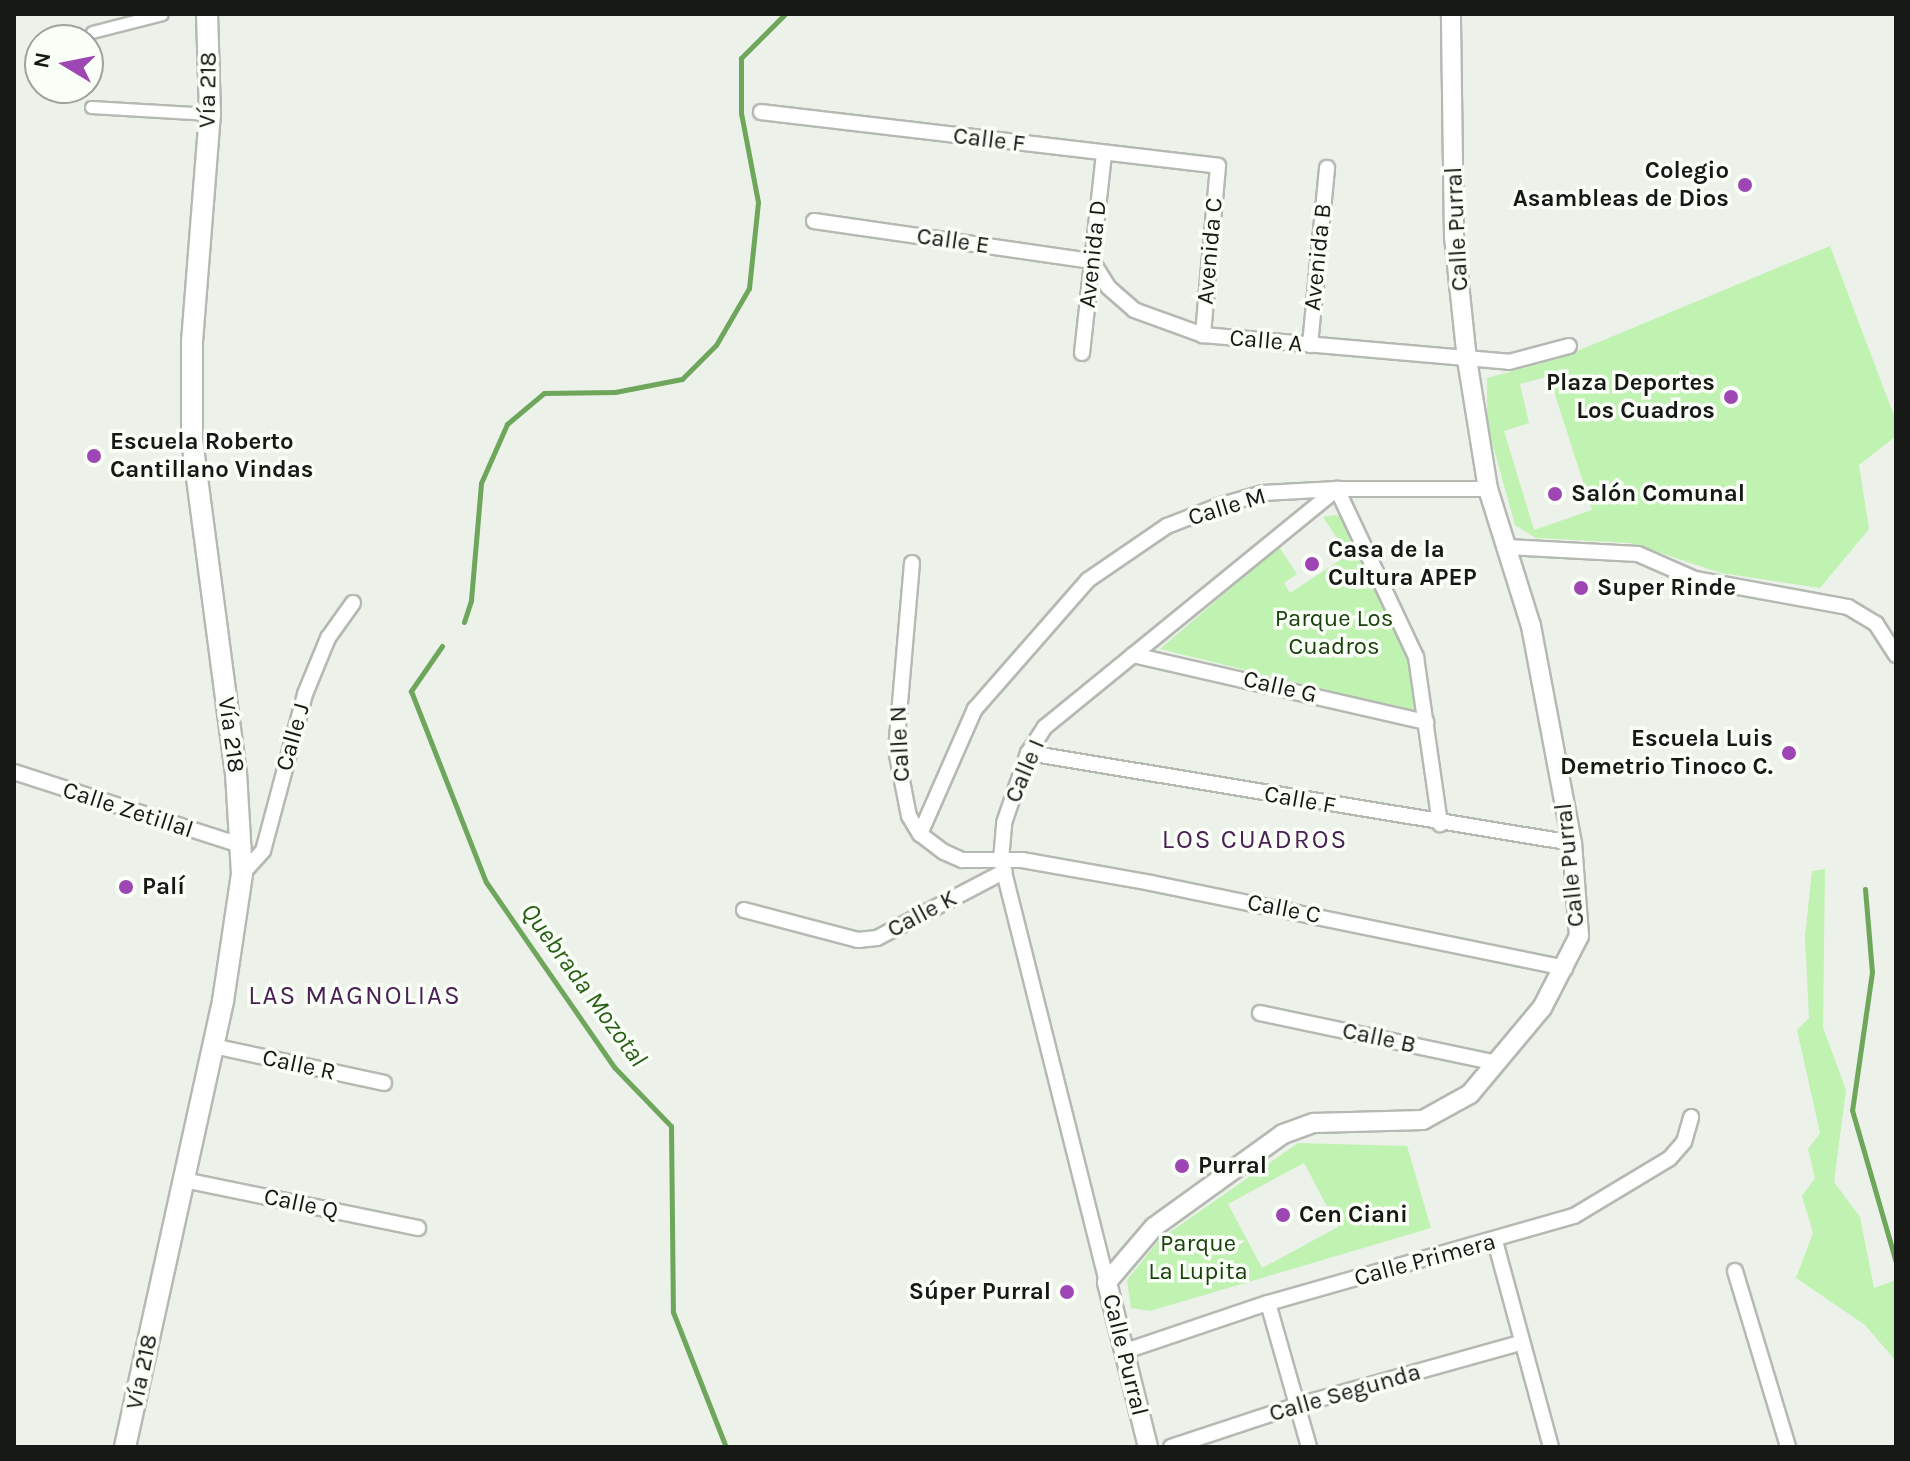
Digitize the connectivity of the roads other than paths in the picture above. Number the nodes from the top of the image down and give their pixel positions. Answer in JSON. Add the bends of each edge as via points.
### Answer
{"nodes":[{"id":1,"x":162,"y":14,"type":"edge"},
{"id":2,"x":207,"y":14,"type":"edge"},
{"id":3,"x":1451,"y":14,"type":"edge"},
{"id":4,"x":104,"y":29,"type":"edge"},
{"id":5,"x":91,"y":107,"type":"dead end"},
{"id":6,"x":761,"y":112,"type":"dead end"},
{"id":7,"x":210,"y":114,"type":"junction"},
{"id":8,"x":1104,"y":155,"type":"junction"},
{"id":9,"x":1218,"y":166,"type":"joint"},
{"id":10,"x":1327,"y":168,"type":"dead end"},
{"id":11,"x":814,"y":221,"type":"dead end"},
{"id":12,"x":1092,"y":261,"type":"junction"},
{"id":13,"x":1203,"y":335,"type":"junction"},
{"id":14,"x":1310,"y":345,"type":"junction"},
{"id":15,"x":1569,"y":346,"type":"dead end"},
{"id":16,"x":1082,"y":353,"type":"dead end"},
{"id":17,"x":1467,"y":360,"type":"junction"},
{"id":18,"x":1337,"y":489,"type":"junction"},
{"id":19,"x":1488,"y":489,"type":"junction"},
{"id":20,"x":1507,"y":547,"type":"junction"},
{"id":21,"x":912,"y":563,"type":"dead end"},
{"id":22,"x":353,"y":603,"type":"dead end"},
{"id":23,"x":1133,"y":655,"type":"junction"},
{"id":24,"x":1896,"y":655,"type":"edge"},
{"id":25,"x":1426,"y":722,"type":"junction"},
{"id":26,"x":1028,"y":753,"type":"junction"},
{"id":27,"x":14,"y":772,"type":"edge"},
{"id":28,"x":1440,"y":824,"type":"junction"},
{"id":29,"x":920,"y":834,"type":"junction"},
{"id":30,"x":1572,"y":843,"type":"junction"},
{"id":31,"x":243,"y":846,"type":"junction"},
{"id":32,"x":1003,"y":865,"type":"junction"},
{"id":33,"x":242,"y":874,"type":"junction"},
{"id":34,"x":744,"y":910,"type":"dead end"},
{"id":35,"x":1565,"y":968,"type":"junction"},
{"id":36,"x":1260,"y":1013,"type":"dead end"},
{"id":37,"x":213,"y":1046,"type":"junction"},
{"id":38,"x":1498,"y":1063,"type":"junction"},
{"id":39,"x":384,"y":1083,"type":"dead end"},
{"id":40,"x":1691,"y":1117,"type":"dead end"},
{"id":41,"x":184,"y":1180,"type":"junction"},
{"id":42,"x":418,"y":1228,"type":"dead end"},
{"id":43,"x":1495,"y":1241,"type":"junction"},
{"id":44,"x":1735,"y":1271,"type":"dead end"},
{"id":45,"x":1107,"y":1282,"type":"junction"},
{"id":46,"x":1268,"y":1303,"type":"junction"},
{"id":47,"x":1520,"y":1343,"type":"junction"},
{"id":48,"x":1123,"y":1352,"type":"junction"},
{"id":49,"x":1298,"y":1405,"type":"junction"},
{"id":50,"x":125,"y":1447,"type":"edge"},
{"id":51,"x":1148,"y":1447,"type":"edge"},
{"id":52,"x":1171,"y":1447,"type":"edge"},
{"id":53,"x":1309,"y":1447,"type":"edge"},
{"id":54,"x":1550,"y":1447,"type":"edge"},
{"id":55,"x":1788,"y":1447,"type":"edge"}],
"edges":[{"from":1,"to":4,"type":"street"},
{"from":2,"to":7,"type":"main road","name":"Vía 218"},
{"from":3,"to":17,"type":"street","name":"Calle Purral","via":[[1454,236]]},
{"from":5,"to":7,"type":"street"},
{"from":6,"to":8,"type":"street","name":"Calle F"},
{"from":7,"to":31,"type":"main road","name":"Vía 218","via":[[192,342],[192,442]]},
{"from":8,"to":9,"type":"street","name":"Calle F"},
{"from":8,"to":12,"type":"street","name":"Avenida D"},
{"from":9,"to":13,"type":"street","name":"Avenida C"},
{"from":10,"to":14,"type":"street","name":"Avenida B"},
{"from":11,"to":12,"type":"street","name":"Calle E"},
{"from":12,"to":13,"type":"street","name":"Calle A","via":[[1108,287],[1134,310]]},
{"from":12,"to":16,"type":"street","name":"Avenida D"},
{"from":13,"to":14,"type":"street","name":"Calle A"},
{"from":14,"to":17,"type":"street","name":"Calle A"},
{"from":15,"to":17,"type":"street","name":"Calle A","via":[[1509,362]]},
{"from":17,"to":19,"type":"street","name":"Calle Purral"},
{"from":18,"to":19,"type":"street"},
{"from":18,"to":23,"type":"street","name":"Calle I"},
{"from":18,"to":25,"type":"street","via":[[1416,657]]},
{"from":18,"to":29,"type":"street","name":"Calle M","via":[[1263,493],[1218,506],[1167,526],[1088,580],[975,709]]},
{"from":19,"to":20,"type":"street","name":"Calle Purral"},
{"from":20,"to":24,"type":"street","via":[[1638,554],[1695,579],[1848,607],[1876,624]]},
{"from":20,"to":30,"type":"street","name":"Calle Purral","via":[[1531,626]]},
{"from":21,"to":29,"type":"street","name":"Calle N","via":[[896,750],[900,785]]},
{"from":22,"to":33,"type":"street","name":"Calle J","via":[[328,638],[305,694],[263,851]]},
{"from":23,"to":25,"type":"street","name":"Calle G"},
{"from":23,"to":26,"type":"street","name":"Calle I","via":[[1045,727]]},
{"from":25,"to":28,"type":"street"},
{"from":26,"to":28,"type":"street","name":"Calle F"},
{"from":26,"to":32,"type":"street","name":"Calle I","via":[[1004,823]]},
{"from":27,"to":31,"type":"street","name":"Calle Zetillal"},
{"from":28,"to":30,"type":"street","name":"Calle F"},
{"from":29,"to":32,"type":"street","via":[[962,860]]},
{"from":30,"to":35,"type":"street","name":"Calle Purral","via":[[1579,936]]},
{"from":31,"to":33,"type":"main road","name":"Vía 218"},
{"from":32,"to":34,"type":"street","name":"Calle K","via":[[877,938],[858,940]]},
{"from":32,"to":35,"type":"street","name":"Calle C","via":[[1264,904]]},
{"from":32,"to":45,"type":"street","name":"Calle I"},
{"from":33,"to":37,"type":"main road","name":"Vía 218"},
{"from":35,"to":38,"type":"street","name":"Calle Purral","via":[[1542,1008]]},
{"from":36,"to":38,"type":"street","name":"Calle B"},
{"from":37,"to":39,"type":"street","name":"Calle R"},
{"from":37,"to":41,"type":"main road","name":"Vía 218"},
{"from":38,"to":45,"type":"street","name":"Calle Purral","via":[[1470,1094],[1423,1120],[1314,1123],[1283,1134],[1175,1209]]},
{"from":40,"to":43,"type":"street","name":"Calle Primera","via":[[1684,1142],[1625,1189],[1574,1216]]},
{"from":41,"to":42,"type":"street","name":"Calle Q"},
{"from":41,"to":50,"type":"main road","name":"Vía 218"},
{"from":43,"to":46,"type":"street","name":"Calle Primera"},
{"from":43,"to":47,"type":"street"},
{"from":44,"to":55,"type":"street"},
{"from":45,"to":48,"type":"street","name":"Calle Purral"},
{"from":46,"to":48,"type":"street","name":"Calle Primera"},
{"from":46,"to":49,"type":"street"},
{"from":47,"to":49,"type":"street","name":"Calle Segunda"},
{"from":47,"to":54,"type":"street"},
{"from":48,"to":51,"type":"street","name":"Calle Purral"},
{"from":49,"to":52,"type":"street","name":"Calle Segunda"},
{"from":49,"to":53,"type":"street"}]}
